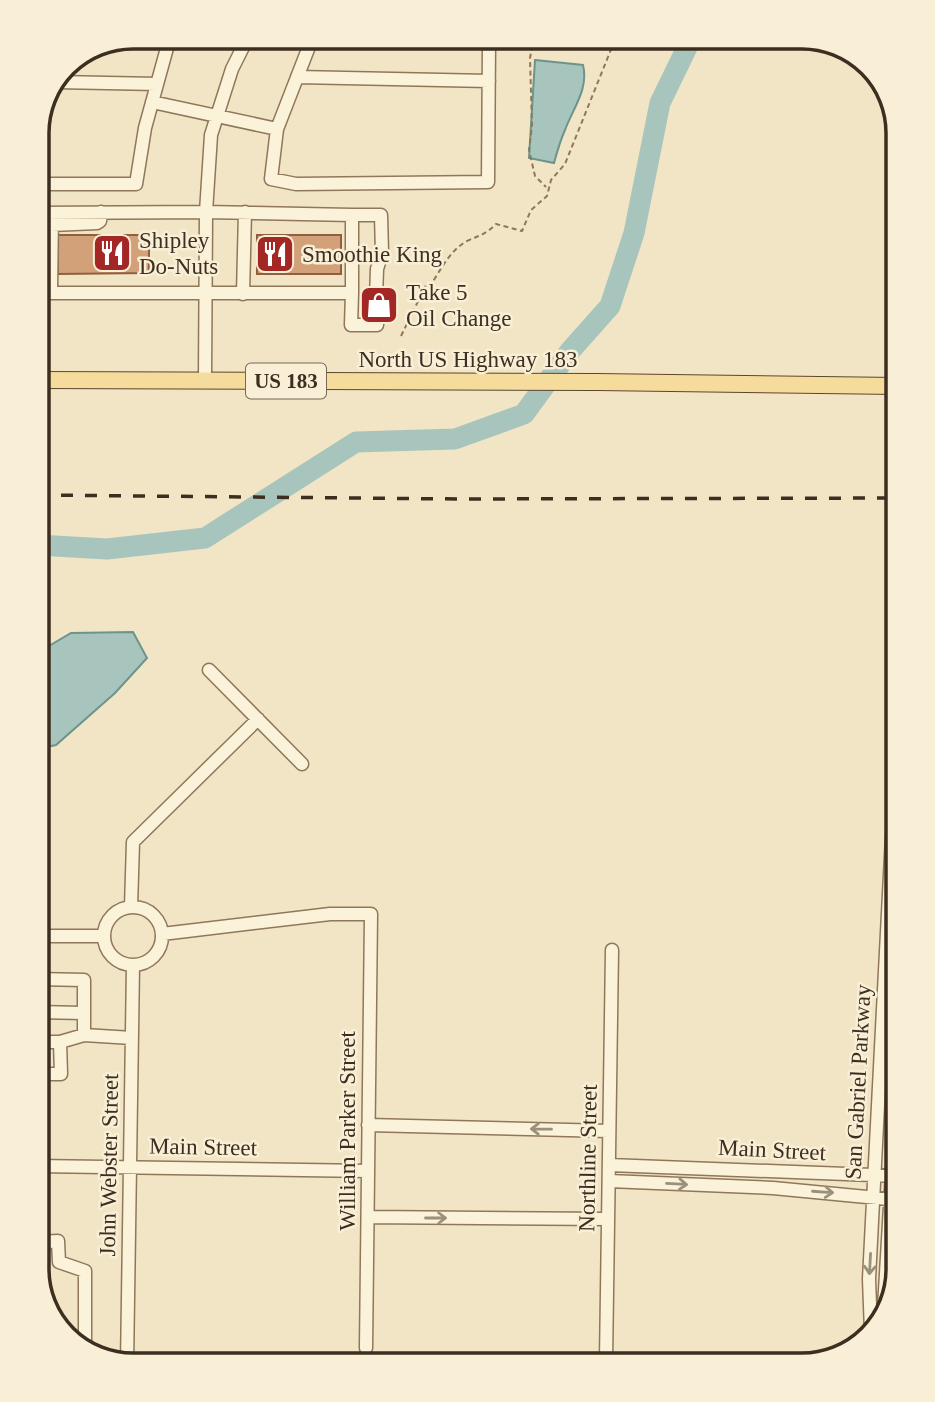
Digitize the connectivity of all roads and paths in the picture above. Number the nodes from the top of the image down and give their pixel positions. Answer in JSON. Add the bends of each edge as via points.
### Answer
{"nodes":[{"id":1,"x":167,"y":49,"type":"edge"},
{"id":2,"x":242,"y":49,"type":"edge"},
{"id":3,"x":308,"y":49,"type":"edge"},
{"id":4,"x":489,"y":49,"type":"edge"},
{"id":5,"x":532,"y":49,"type":"edge"},
{"id":6,"x":608,"y":49,"type":"edge"},
{"id":7,"x":612,"y":50,"type":"joint"},
{"id":8,"x":297,"y":77,"type":"junction"},
{"id":9,"x":489,"y":81,"type":"junction"},
{"id":10,"x":66,"y":82,"type":"edge"},
{"id":11,"x":157,"y":84,"type":"junction"},
{"id":12,"x":152,"y":102,"type":"junction"},
{"id":13,"x":216,"y":116,"type":"junction"},
{"id":14,"x":277,"y":129,"type":"junction"},
{"id":15,"x":49,"y":184,"type":"edge"},
{"id":16,"x":547,"y":187,"type":"junction"},
{"id":17,"x":206,"y":212,"type":"junction"},
{"id":18,"x":245,"y":212,"type":"junction"},
{"id":19,"x":352,"y":215,"type":"junction"},
{"id":20,"x":49,"y":218,"type":"edge"},
{"id":21,"x":52,"y":219,"type":"junction"},
{"id":22,"x":51,"y":293,"type":"joint"},
{"id":23,"x":205,"y":293,"type":"junction"},
{"id":24,"x":352,"y":293,"type":"junction"},
{"id":25,"x":243,"y":294,"type":"junction"},
{"id":26,"x":376,"y":298,"type":"dead end"},
{"id":27,"x":377,"y":312,"type":"dead end"},
{"id":28,"x":401,"y":336,"type":"dead end"},
{"id":29,"x":49,"y":380,"type":"edge"},
{"id":30,"x":205,"y":380,"type":"junction"},
{"id":31,"x":886,"y":386,"type":"edge"},
{"id":32,"x":209,"y":670,"type":"dead end"},
{"id":33,"x":258,"y":719,"type":"junction"},
{"id":34,"x":302,"y":764,"type":"dead end"},
{"id":35,"x":131,"y":907,"type":"junction"},
{"id":36,"x":162,"y":934,"type":"junction"},
{"id":37,"x":49,"y":936,"type":"edge"},
{"id":38,"x":104,"y":936,"type":"junction"},
{"id":39,"x":886,"y":949,"type":"edge"},
{"id":40,"x":612,"y":950,"type":"dead end"},
{"id":41,"x":133,"y":965,"type":"junction"},
{"id":42,"x":49,"y":980,"type":"edge"},
{"id":43,"x":49,"y":1012,"type":"edge"},
{"id":44,"x":83,"y":1013,"type":"junction"},
{"id":45,"x":83,"y":1035,"type":"junction"},
{"id":46,"x":132,"y":1038,"type":"junction"},
{"id":47,"x":49,"y":1042,"type":"edge"},
{"id":48,"x":60,"y":1042,"type":"junction"},
{"id":49,"x":49,"y":1074,"type":"edge"},
{"id":50,"x":368,"y":1125,"type":"junction"},
{"id":51,"x":609,"y":1131,"type":"junction"},
{"id":52,"x":609,"y":1165,"type":"junction"},
{"id":53,"x":49,"y":1166,"type":"edge"},
{"id":54,"x":129,"y":1167,"type":"junction"},
{"id":55,"x":368,"y":1171,"type":"junction"},
{"id":56,"x":874,"y":1176,"type":"junction"},
{"id":57,"x":886,"y":1176,"type":"edge"},
{"id":58,"x":609,"y":1181,"type":"junction"},
{"id":59,"x":873,"y":1196,"type":"junction"},
{"id":60,"x":886,"y":1198,"type":"edge"},
{"id":61,"x":368,"y":1217,"type":"junction"},
{"id":62,"x":608,"y":1219,"type":"junction"},
{"id":63,"x":49,"y":1241,"type":"edge"},
{"id":64,"x":870,"y":1318,"type":"edge"},
{"id":65,"x":85,"y":1338,"type":"edge"},
{"id":66,"x":366,"y":1348,"type":"dead end"},
{"id":67,"x":127,"y":1353,"type":"edge"},
{"id":68,"x":604,"y":1353,"type":"edge"}],
"edges":[{"from":1,"to":11,"type":"street"},
{"from":2,"to":13,"type":"street"},
{"from":3,"to":8,"type":"street"},
{"from":4,"to":9,"type":"street"},
{"from":5,"to":16,"type":"path","via":[[529,150],[535,176]]},
{"from":6,"to":7,"type":"path"},
{"from":7,"to":16,"type":"path","via":[[565,164]]},
{"from":8,"to":9,"type":"street"},
{"from":8,"to":14,"type":"street"},
{"from":9,"to":14,"type":"street","via":[[488,182],[296,184],[271,179]]},
{"from":10,"to":11,"type":"street"},
{"from":11,"to":12,"type":"street"},
{"from":12,"to":13,"type":"street"},
{"from":12,"to":15,"type":"street","via":[[136,184]]},
{"from":13,"to":14,"type":"street"},
{"from":13,"to":17,"type":"street"},
{"from":16,"to":28,"type":"path","via":[[547,196],[531,210],[522,231],[496,224],[455,251],[430,286],[426,285]]},
{"from":17,"to":18,"type":"street"},
{"from":17,"to":21,"type":"street","via":[[101,212]]},
{"from":17,"to":23,"type":"street"},
{"from":18,"to":19,"type":"street"},
{"from":18,"to":25,"type":"street"},
{"from":19,"to":24,"type":"street"},
{"from":19,"to":26,"type":"street","via":[[381,215]]},
{"from":20,"to":21,"type":"street"},
{"from":21,"to":22,"type":"street"},
{"from":22,"to":23,"type":"street"},
{"from":23,"to":25,"type":"street"},
{"from":23,"to":30,"type":"street"},
{"from":24,"to":25,"type":"street"},
{"from":24,"to":27,"type":"street","via":[[351,325],[377,325]]},
{"from":29,"to":30,"type":"main road","name":"North US Highway 183","number":"US 183"},
{"from":30,"to":31,"type":"main road","name":"North US Highway 183","number":"US 183"},
{"from":32,"to":33,"type":"street"},
{"from":33,"to":34,"type":"street"},
{"from":33,"to":35,"type":"street","via":[[133,842]]},
{"from":35,"to":36,"type":"street","via":[[149,911]]},
{"from":35,"to":38,"type":"street","via":[[114,914]]},
{"from":36,"to":41,"type":"street","via":[[157,953],[149,961]]},
{"from":36,"to":50,"type":"street","name":"William Parker Street","via":[[330,914],[370,914]]},
{"from":37,"to":38,"type":"street"},
{"from":38,"to":41,"type":"street","via":[[112,957]]},
{"from":39,"to":56,"type":"street","name":"San Gabriel Parkway"},
{"from":40,"to":51,"type":"street","name":"Northline Street"},
{"from":41,"to":46,"type":"street","name":"John Webster Street"},
{"from":42,"to":44,"type":"street","via":[[84,981]]},
{"from":43,"to":44,"type":"street"},
{"from":44,"to":45,"type":"street"},
{"from":45,"to":46,"type":"street"},
{"from":45,"to":48,"type":"street"},
{"from":46,"to":54,"type":"street","name":"John Webster Street"},
{"from":47,"to":48,"type":"street"},
{"from":48,"to":49,"type":"street","via":[[61,1074]]},
{"from":51,"to":50,"type":"street","one_way":true},
{"from":50,"to":55,"type":"street","name":"William Parker Street"},
{"from":51,"to":52,"type":"street","name":"Northline Street"},
{"from":52,"to":56,"type":"street","name":"Main Street"},
{"from":52,"to":58,"type":"street","name":"Northline Street"},
{"from":53,"to":54,"type":"street","name":"Main Street"},
{"from":54,"to":55,"type":"street","name":"Main Street"},
{"from":54,"to":67,"type":"street","name":"John Webster Street"},
{"from":55,"to":61,"type":"street","name":"William Parker Street"},
{"from":56,"to":57,"type":"street","name":"Main Street"},
{"from":56,"to":59,"type":"street","name":"San Gabriel Parkway"},
{"from":58,"to":59,"type":"street","name":"Main Street","one_way":true},
{"from":58,"to":62,"type":"street","name":"Northline Street"},
{"from":59,"to":60,"type":"street","name":"Main Street"},
{"from":59,"to":64,"type":"street","name":"San Gabriel Parkway","one_way":true},
{"from":61,"to":62,"type":"street","one_way":true},
{"from":61,"to":66,"type":"street","name":"William Parker Street"},
{"from":62,"to":68,"type":"street","name":"Northline Street"},
{"from":63,"to":65,"type":"street","via":[[58,1241],[59,1262],[85,1271]]}]}
